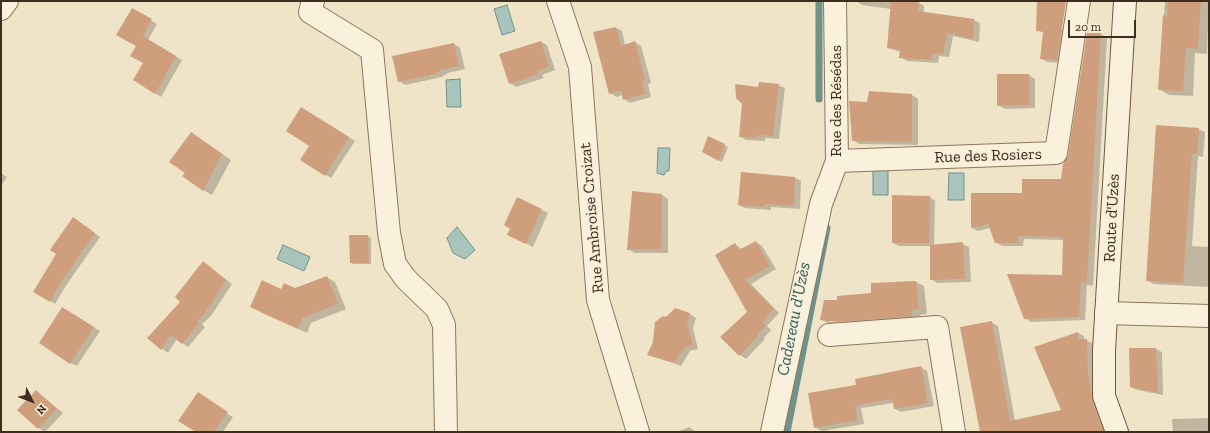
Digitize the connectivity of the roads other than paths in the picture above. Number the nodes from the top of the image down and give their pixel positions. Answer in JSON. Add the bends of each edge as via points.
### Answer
{"nodes":[{"id":1,"x":7,"y":1,"type":"edge"},
{"id":2,"x":313,"y":1,"type":"edge"},
{"id":3,"x":558,"y":1,"type":"edge"},
{"id":4,"x":835,"y":1,"type":"edge"},
{"id":5,"x":1079,"y":1,"type":"edge"},
{"id":6,"x":1125,"y":1,"type":"edge"},
{"id":7,"x":1,"y":9,"type":"edge"},
{"id":8,"x":838,"y":161,"type":"junction"},
{"id":9,"x":1106,"y":313,"type":"junction"},
{"id":10,"x":1209,"y":316,"type":"edge"},
{"id":11,"x":829,"y":335,"type":"dead end"},
{"id":12,"x":446,"y":432,"type":"edge"},
{"id":13,"x":638,"y":432,"type":"edge"},
{"id":14,"x":772,"y":432,"type":"edge"},
{"id":15,"x":954,"y":432,"type":"edge"},
{"id":16,"x":1117,"y":432,"type":"edge"}],
"edges":[{"from":1,"to":7,"type":"street"},
{"from":2,"to":12,"type":"street","via":[[310,12],[372,50],[389,233],[395,264],[406,279],[437,309],[444,325]]},
{"from":3,"to":13,"type":"street","name":"Rue Ambroise Croizat","via":[[580,67],[598,300]]},
{"from":4,"to":8,"type":"street","name":"Rue des Résédas"},
{"from":5,"to":8,"type":"street","name":"Rue des Rosiers","via":[[1056,153]]},
{"from":6,"to":9,"type":"street","name":"Route d'Uzès"},
{"from":8,"to":14,"type":"street","name":"Rue des Résédas","via":[[821,204]]},
{"from":9,"to":10,"type":"street"},
{"from":9,"to":16,"type":"street","name":"Route d'Uzès","via":[[1104,396]]},
{"from":11,"to":15,"type":"street","via":[[937,327]]}]}
